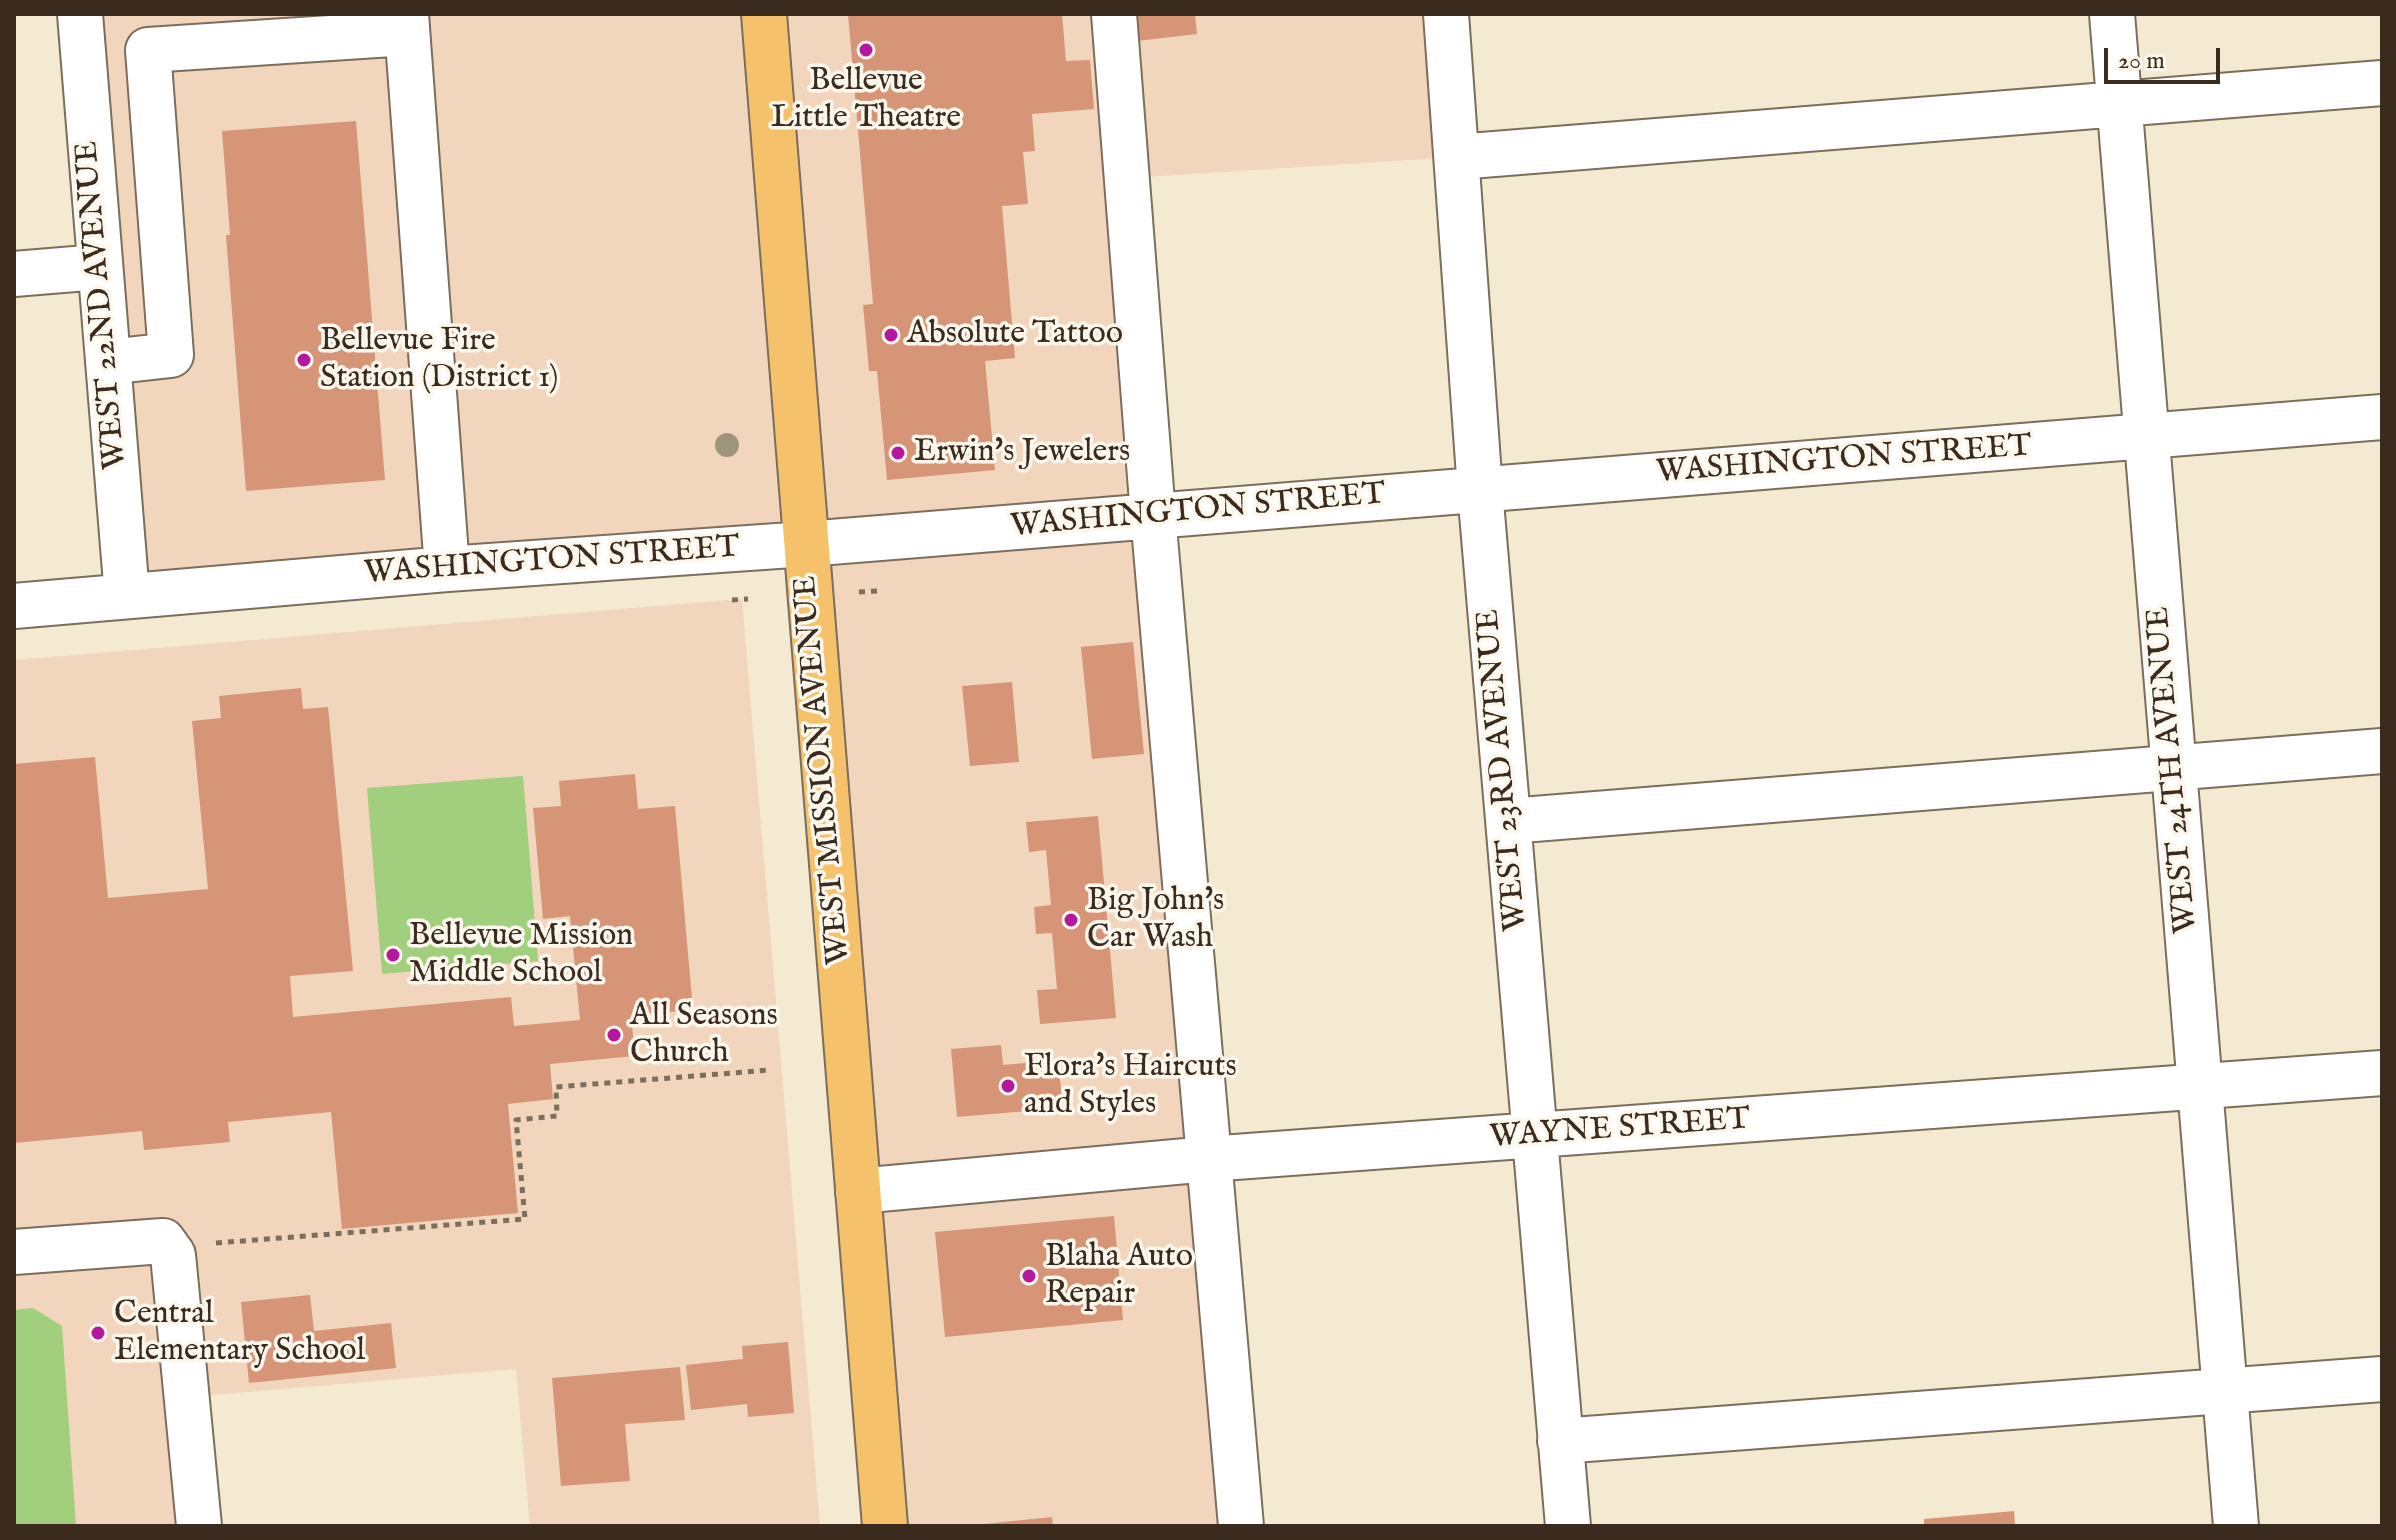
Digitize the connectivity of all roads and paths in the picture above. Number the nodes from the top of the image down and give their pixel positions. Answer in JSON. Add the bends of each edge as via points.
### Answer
{"nodes":[{"id":1,"x":80,"y":14,"type":"edge"},
{"id":2,"x":764,"y":14,"type":"edge"},
{"id":3,"x":1114,"y":14,"type":"edge"},
{"id":4,"x":1446,"y":14,"type":"edge"},
{"id":5,"x":2112,"y":14,"type":"edge"},
{"id":6,"x":407,"y":23,"type":"edge"},
{"id":7,"x":2382,"y":83,"type":"edge"},
{"id":8,"x":151,"y":95,"type":"junction"},
{"id":9,"x":87,"y":101,"type":"junction"},
{"id":10,"x":2120,"y":105,"type":"junction"},
{"id":11,"x":1457,"y":157,"type":"junction"},
{"id":12,"x":99,"y":267,"type":"junction"},
{"id":13,"x":14,"y":274,"type":"edge"},
{"id":14,"x":108,"y":362,"type":"junction"},
{"id":15,"x":2382,"y":417,"type":"edge"},
{"id":16,"x":2147,"y":437,"type":"junction"},
{"id":17,"x":1480,"y":490,"type":"junction"},
{"id":18,"x":1153,"y":515,"type":"junction"},
{"id":19,"x":806,"y":544,"type":"junction"},
{"id":20,"x":447,"y":569,"type":"junction"},
{"id":21,"x":877,"y":591,"type":"dead end"},
{"id":22,"x":859,"y":592,"type":"dead end"},
{"id":23,"x":127,"y":596,"type":"junction"},
{"id":24,"x":748,"y":599,"type":"dead end"},
{"id":25,"x":732,"y":600,"type":"dead end"},
{"id":26,"x":14,"y":606,"type":"edge"},
{"id":27,"x":2382,"y":751,"type":"edge"},
{"id":28,"x":2173,"y":767,"type":"junction"},
{"id":29,"x":1509,"y":821,"type":"junction"},
{"id":30,"x":770,"y":1070,"type":"dead end"},
{"id":31,"x":2382,"y":1073,"type":"edge"},
{"id":32,"x":2200,"y":1088,"type":"junction"},
{"id":33,"x":1534,"y":1136,"type":"junction"},
{"id":34,"x":1208,"y":1159,"type":"junction"},
{"id":35,"x":858,"y":1191,"type":"junction"},
{"id":36,"x":216,"y":1243,"type":"dead end"},
{"id":37,"x":14,"y":1252,"type":"edge"},
{"id":38,"x":2382,"y":1379,"type":"edge"},
{"id":39,"x":2225,"y":1390,"type":"junction"},
{"id":40,"x":1560,"y":1441,"type":"junction"},
{"id":41,"x":199,"y":1526,"type":"edge"},
{"id":42,"x":885,"y":1526,"type":"edge"},
{"id":43,"x":1241,"y":1526,"type":"edge"},
{"id":44,"x":1568,"y":1526,"type":"edge"},
{"id":45,"x":2236,"y":1526,"type":"edge"}],
"edges":[{"from":1,"to":9,"type":"street","name":"WEST 22ND AVENUE"},
{"from":2,"to":19,"type":"main road","name":"WEST MISSION AVENUE"},
{"from":3,"to":18,"type":"street"},
{"from":4,"to":11,"type":"street","name":"WEST 23RD AVENUE"},
{"from":5,"to":10,"type":"street","name":"WEST 24TH AVENUE"},
{"from":6,"to":8,"type":"street","via":[[148,50]]},
{"from":6,"to":20,"type":"street"},
{"from":7,"to":10,"type":"street"},
{"from":8,"to":9,"type":"street"},
{"from":8,"to":14,"type":"street","via":[[171,355]]},
{"from":9,"to":12,"type":"street","name":"WEST 22ND AVENUE"},
{"from":10,"to":11,"type":"street"},
{"from":10,"to":16,"type":"street","name":"WEST 24TH AVENUE"},
{"from":11,"to":17,"type":"street","name":"WEST 23RD AVENUE"},
{"from":12,"to":13,"type":"street"},
{"from":12,"to":14,"type":"street","name":"WEST 22ND AVENUE"},
{"from":14,"to":23,"type":"street","name":"WEST 22ND AVENUE"},
{"from":15,"to":16,"type":"street","name":"WASHINGTON STREET"},
{"from":16,"to":17,"type":"street","name":"WASHINGTON STREET"},
{"from":16,"to":28,"type":"street","name":"WEST 24TH AVENUE"},
{"from":17,"to":18,"type":"street","name":"WASHINGTON STREET"},
{"from":17,"to":29,"type":"street","name":"WEST 23RD AVENUE"},
{"from":18,"to":19,"type":"street","name":"WASHINGTON STREET"},
{"from":18,"to":34,"type":"street"},
{"from":19,"to":20,"type":"street","name":"WASHINGTON STREET"},
{"from":19,"to":35,"type":"main road","name":"WEST MISSION AVENUE"},
{"from":20,"to":23,"type":"street","name":"WASHINGTON STREET"},
{"from":21,"to":22,"type":"path"},
{"from":23,"to":26,"type":"street","name":"WASHINGTON STREET"},
{"from":24,"to":25,"type":"path"},
{"from":27,"to":28,"type":"street"},
{"from":28,"to":29,"type":"street"},
{"from":28,"to":32,"type":"street","name":"WEST 24TH AVENUE"},
{"from":29,"to":33,"type":"street","name":"WEST 23RD AVENUE"},
{"from":30,"to":36,"type":"path","via":[[556,1087],[557,1116],[516,1120],[525,1219]]},
{"from":31,"to":32,"type":"street","name":"WAYNE STREET"},
{"from":32,"to":33,"type":"street","name":"WAYNE STREET"},
{"from":32,"to":39,"type":"street","name":"WEST 24TH AVENUE"},
{"from":33,"to":34,"type":"street","name":"WAYNE STREET"},
{"from":33,"to":40,"type":"street","name":"WEST 23RD AVENUE"},
{"from":34,"to":35,"type":"street","name":"WAYNE STREET"},
{"from":34,"to":43,"type":"street"},
{"from":35,"to":42,"type":"main road","name":"WEST MISSION AVENUE"},
{"from":37,"to":41,"type":"street","via":[[163,1241],[173,1255]]},
{"from":38,"to":39,"type":"street"},
{"from":39,"to":40,"type":"street"},
{"from":39,"to":45,"type":"street","name":"WEST 24TH AVENUE"},
{"from":40,"to":44,"type":"street","name":"WEST 23RD AVENUE"}]}
